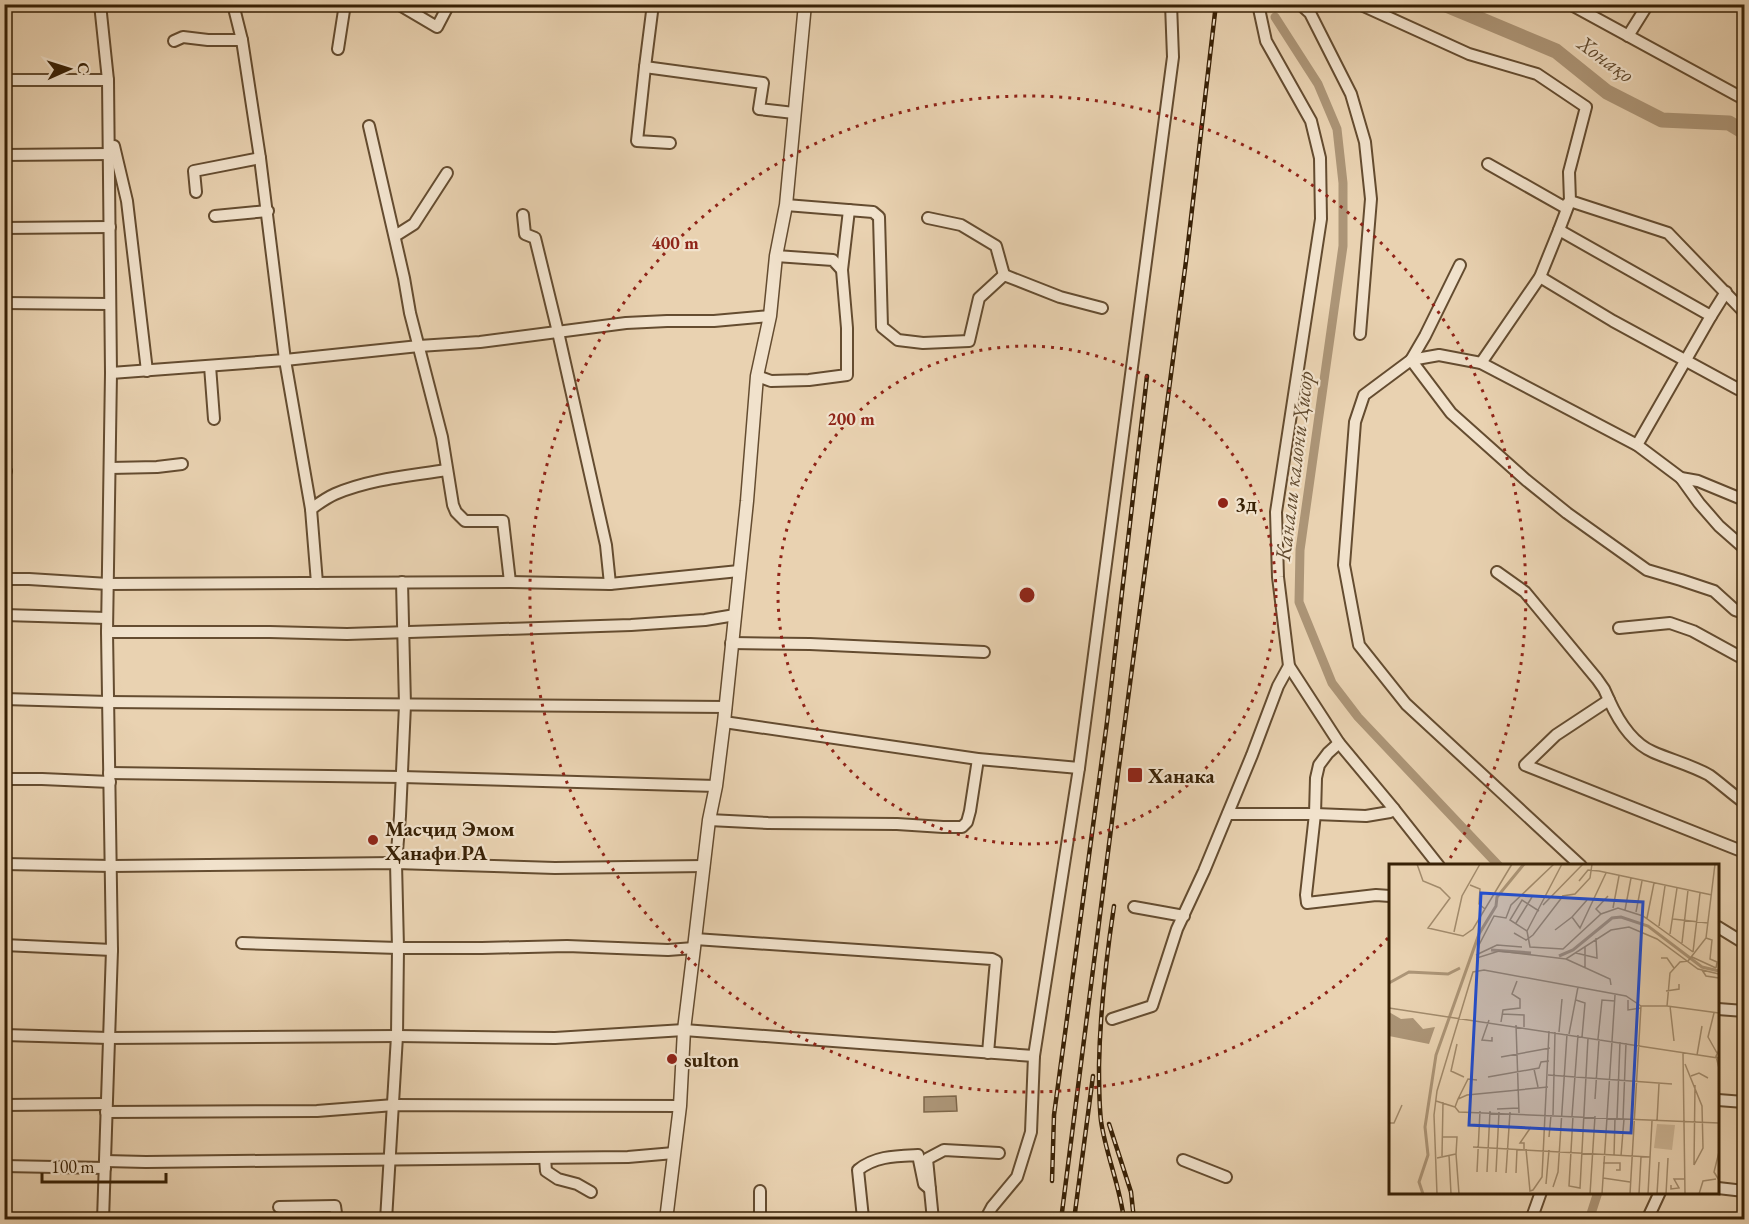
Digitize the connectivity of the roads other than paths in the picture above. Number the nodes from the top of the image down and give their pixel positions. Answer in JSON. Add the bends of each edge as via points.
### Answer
{"nodes":[{"id":1,"x":100,"y":4,"type":"edge"},
{"id":2,"x":233,"y":4,"type":"edge"},
{"id":3,"x":345,"y":4,"type":"edge"},
{"id":4,"x":398,"y":4,"type":"edge"},
{"id":5,"x":449,"y":4,"type":"edge"},
{"id":6,"x":653,"y":4,"type":"edge"},
{"id":7,"x":805,"y":4,"type":"edge"},
{"id":8,"x":1171,"y":4,"type":"edge"},
{"id":9,"x":1258,"y":4,"type":"edge"},
{"id":10,"x":1300,"y":4,"type":"edge"},
{"id":11,"x":1359,"y":4,"type":"edge"},
{"id":12,"x":1570,"y":4,"type":"edge"},
{"id":13,"x":1648,"y":4,"type":"edge"},
{"id":14,"x":1628,"y":36,"type":"junction"},
{"id":15,"x":174,"y":40,"type":"dead end"},
{"id":16,"x":242,"y":40,"type":"junction"},
{"id":17,"x":338,"y":49,"type":"dead end"},
{"id":18,"x":645,"y":68,"type":"junction"},
{"id":19,"x":4,"y":80,"type":"edge"},
{"id":20,"x":108,"y":80,"type":"junction"},
{"id":21,"x":1744,"y":99,"type":"edge"},
{"id":22,"x":794,"y":113,"type":"junction"},
{"id":23,"x":109,"y":125,"type":"junction"},
{"id":24,"x":369,"y":126,"type":"dead end"},
{"id":25,"x":670,"y":143,"type":"dead end"},
{"id":26,"x":4,"y":154,"type":"edge"},
{"id":27,"x":110,"y":154,"type":"junction"},
{"id":28,"x":260,"y":158,"type":"junction"},
{"id":29,"x":1488,"y":164,"type":"dead end"},
{"id":30,"x":447,"y":173,"type":"dead end"},
{"id":31,"x":196,"y":192,"type":"dead end"},
{"id":32,"x":1570,"y":201,"type":"junction"},
{"id":33,"x":786,"y":205,"type":"junction"},
{"id":34,"x":849,"y":210,"type":"junction"},
{"id":35,"x":268,"y":211,"type":"junction"},
{"id":36,"x":523,"y":214,"type":"dead end"},
{"id":37,"x":215,"y":216,"type":"dead end"},
{"id":38,"x":928,"y":218,"type":"dead end"},
{"id":39,"x":110,"y":227,"type":"junction"},
{"id":40,"x":4,"y":228,"type":"edge"},
{"id":41,"x":1559,"y":230,"type":"junction"},
{"id":42,"x":395,"y":236,"type":"junction"},
{"id":43,"x":776,"y":256,"type":"junction"},
{"id":44,"x":1460,"y":265,"type":"dead end"},
{"id":45,"x":842,"y":270,"type":"junction"},
{"id":46,"x":1004,"y":275,"type":"junction"},
{"id":47,"x":1540,"y":277,"type":"junction"},
{"id":48,"x":1726,"y":292,"type":"junction"},
{"id":49,"x":4,"y":303,"type":"edge"},
{"id":50,"x":110,"y":304,"type":"junction"},
{"id":51,"x":1102,"y":308,"type":"dead end"},
{"id":52,"x":1744,"y":312,"type":"edge"},
{"id":53,"x":770,"y":316,"type":"junction"},
{"id":54,"x":1711,"y":316,"type":"junction"},
{"id":55,"x":558,"y":332,"type":"junction"},
{"id":56,"x":1360,"y":334,"type":"dead end"},
{"id":57,"x":419,"y":346,"type":"junction"},
{"id":58,"x":285,"y":360,"type":"junction"},
{"id":59,"x":1411,"y":360,"type":"junction"},
{"id":60,"x":1686,"y":362,"type":"junction"},
{"id":61,"x":1481,"y":363,"type":"junction"},
{"id":62,"x":210,"y":366,"type":"junction"},
{"id":63,"x":147,"y":371,"type":"junction"},
{"id":64,"x":111,"y":374,"type":"junction"},
{"id":65,"x":757,"y":376,"type":"junction"},
{"id":66,"x":1738,"y":389,"type":"dead end"},
{"id":67,"x":214,"y":419,"type":"dead end"},
{"id":68,"x":1637,"y":445,"type":"junction"},
{"id":69,"x":182,"y":464,"type":"dead end"},
{"id":70,"x":110,"y":468,"type":"junction"},
{"id":71,"x":446,"y":470,"type":"junction"},
{"id":72,"x":1682,"y":478,"type":"junction"},
{"id":73,"x":1744,"y":500,"type":"edge"},
{"id":74,"x":310,"y":509,"type":"junction"},
{"id":75,"x":1744,"y":548,"type":"edge"},
{"id":76,"x":740,"y":571,"type":"junction"},
{"id":77,"x":1497,"y":572,"type":"dead end"},
{"id":78,"x":4,"y":579,"type":"edge"},
{"id":79,"x":402,"y":582,"type":"junction"},
{"id":80,"x":510,"y":582,"type":"junction"},
{"id":81,"x":317,"y":583,"type":"junction"},
{"id":82,"x":108,"y":584,"type":"junction"},
{"id":83,"x":610,"y":584,"type":"junction"},
{"id":84,"x":1744,"y":613,"type":"edge"},
{"id":85,"x":4,"y":615,"type":"edge"},
{"id":86,"x":735,"y":615,"type":"junction"},
{"id":87,"x":107,"y":618,"type":"junction"},
{"id":88,"x":1619,"y":628,"type":"dead end"},
{"id":89,"x":107,"y":632,"type":"junction"},
{"id":90,"x":403,"y":633,"type":"junction"},
{"id":91,"x":731,"y":643,"type":"junction"},
{"id":92,"x":984,"y":652,"type":"dead end"},
{"id":93,"x":1744,"y":659,"type":"edge"},
{"id":94,"x":1289,"y":666,"type":"junction"},
{"id":95,"x":4,"y":699,"type":"edge"},
{"id":96,"x":1609,"y":700,"type":"junction"},
{"id":97,"x":108,"y":702,"type":"junction"},
{"id":98,"x":405,"y":705,"type":"junction"},
{"id":99,"x":726,"y":707,"type":"junction"},
{"id":100,"x":724,"y":722,"type":"junction"},
{"id":101,"x":1339,"y":744,"type":"junction"},
{"id":102,"x":978,"y":759,"type":"junction"},
{"id":103,"x":1079,"y":768,"type":"junction"},
{"id":104,"x":402,"y":777,"type":"junction"},
{"id":105,"x":109,"y":778,"type":"junction"},
{"id":106,"x":4,"y":779,"type":"edge"},
{"id":107,"x":716,"y":786,"type":"junction"},
{"id":108,"x":1742,"y":801,"type":"dead end"},
{"id":109,"x":1394,"y":809,"type":"junction"},
{"id":110,"x":1228,"y":814,"type":"junction"},
{"id":111,"x":1315,"y":814,"type":"junction"},
{"id":112,"x":709,"y":820,"type":"junction"},
{"id":113,"x":1744,"y":852,"type":"edge"},
{"id":114,"x":396,"y":863,"type":"junction"},
{"id":115,"x":4,"y":864,"type":"edge"},
{"id":116,"x":1437,"y":864,"type":"edge"},
{"id":117,"x":1579,"y":864,"type":"edge"},
{"id":118,"x":112,"y":866,"type":"junction"},
{"id":119,"x":704,"y":866,"type":"junction"},
{"id":120,"x":1389,"y":896,"type":"edge"},
{"id":121,"x":1134,"y":907,"type":"dead end"},
{"id":122,"x":1184,"y":916,"type":"junction"},
{"id":123,"x":1719,"y":928,"type":"edge"},
{"id":124,"x":242,"y":943,"type":"dead end"},
{"id":125,"x":1744,"y":943,"type":"edge"},
{"id":126,"x":694,"y":944,"type":"junction"},
{"id":127,"x":4,"y":945,"type":"edge"},
{"id":128,"x":398,"y":948,"type":"junction"},
{"id":129,"x":112,"y":950,"type":"junction"},
{"id":130,"x":1719,"y":1009,"type":"edge"},
{"id":131,"x":1744,"y":1011,"type":"edge"},
{"id":132,"x":1112,"y":1019,"type":"dead end"},
{"id":133,"x":684,"y":1030,"type":"junction"},
{"id":134,"x":4,"y":1035,"type":"edge"},
{"id":135,"x":397,"y":1036,"type":"junction"},
{"id":136,"x":109,"y":1038,"type":"junction"},
{"id":137,"x":988,"y":1053,"type":"junction"},
{"id":138,"x":1034,"y":1056,"type":"junction"},
{"id":139,"x":1719,"y":1100,"type":"edge"},
{"id":140,"x":1744,"y":1102,"type":"edge"},
{"id":141,"x":4,"y":1105,"type":"edge"},
{"id":142,"x":394,"y":1105,"type":"junction"},
{"id":143,"x":680,"y":1106,"type":"junction"},
{"id":144,"x":106,"y":1108,"type":"junction"},
{"id":145,"x":674,"y":1153,"type":"junction"},
{"id":146,"x":999,"y":1153,"type":"dead end"},
{"id":147,"x":545,"y":1158,"type":"junction"},
{"id":148,"x":390,"y":1159,"type":"junction"},
{"id":149,"x":1183,"y":1160,"type":"dead end"},
{"id":150,"x":105,"y":1165,"type":"junction"},
{"id":151,"x":4,"y":1166,"type":"edge"},
{"id":152,"x":1226,"y":1177,"type":"dead end"},
{"id":153,"x":1719,"y":1188,"type":"edge"},
{"id":154,"x":930,"y":1189,"type":"junction"},
{"id":155,"x":760,"y":1191,"type":"dead end"},
{"id":156,"x":1744,"y":1191,"type":"edge"},
{"id":157,"x":591,"y":1192,"type":"dead end"},
{"id":158,"x":1539,"y":1194,"type":"edge"},
{"id":159,"x":1658,"y":1194,"type":"edge"},
{"id":160,"x":279,"y":1207,"type":"dead end"},
{"id":161,"x":863,"y":1218,"type":"dead end"},
{"id":162,"x":103,"y":1220,"type":"edge"},
{"id":163,"x":337,"y":1220,"type":"edge"},
{"id":164,"x":386,"y":1220,"type":"edge"},
{"id":165,"x":666,"y":1220,"type":"edge"},
{"id":166,"x":760,"y":1220,"type":"edge"},
{"id":167,"x":933,"y":1220,"type":"edge"},
{"id":168,"x":985,"y":1220,"type":"edge"},
{"id":169,"x":1531,"y":1220,"type":"edge"},
{"id":170,"x":1647,"y":1220,"type":"edge"}],
"edges":[{"from":1,"to":20,"type":"street"},
{"from":2,"to":16,"type":"street"},
{"from":3,"to":17,"type":"street"},
{"from":4,"to":5,"type":"street","via":[[437,27]]},
{"from":6,"to":18,"type":"street"},
{"from":7,"to":22,"type":"street"},
{"from":8,"to":103,"type":"street","via":[[1173,57]]},
{"from":9,"to":94,"type":"street","via":[[1266,41],[1311,121],[1320,158],[1322,219],[1276,512],[1278,577]]},
{"from":10,"to":56,"type":"street","via":[[1310,13],[1351,94],[1365,142],[1371,199]]},
{"from":11,"to":32,"type":"street","via":[[1469,54],[1537,74],[1586,107],[1569,172]]},
{"from":12,"to":14,"type":"street"},
{"from":13,"to":14,"type":"street"},
{"from":14,"to":21,"type":"street"},
{"from":15,"to":16,"type":"street"},
{"from":16,"to":28,"type":"street"},
{"from":18,"to":22,"type":"street","via":[[763,83],[759,109]]},
{"from":18,"to":25,"type":"street","via":[[637,141]]},
{"from":19,"to":20,"type":"street"},
{"from":20,"to":23,"type":"street"},
{"from":22,"to":33,"type":"street"},
{"from":23,"to":27,"type":"street"},
{"from":23,"to":63,"type":"street","via":[[127,201]]},
{"from":24,"to":42,"type":"street"},
{"from":26,"to":27,"type":"street"},
{"from":27,"to":39,"type":"street"},
{"from":28,"to":31,"type":"street","via":[[194,171]]},
{"from":28,"to":35,"type":"street"},
{"from":29,"to":32,"type":"street","via":[[1564,207]]},
{"from":30,"to":42,"type":"street","via":[[414,224]]},
{"from":32,"to":41,"type":"street"},
{"from":32,"to":48,"type":"street","via":[[1668,233]]},
{"from":33,"to":34,"type":"street"},
{"from":33,"to":43,"type":"street"},
{"from":34,"to":45,"type":"street"},
{"from":34,"to":46,"type":"street","via":[[873,212],[879,217],[882,327],[898,340],[923,344],[969,341],[979,298]]},
{"from":35,"to":37,"type":"street"},
{"from":35,"to":58,"type":"street"},
{"from":36,"to":55,"type":"street","via":[[525,234],[535,238]]},
{"from":38,"to":46,"type":"street","via":[[961,225],[996,246]]},
{"from":39,"to":40,"type":"street"},
{"from":39,"to":50,"type":"street"},
{"from":41,"to":47,"type":"street"},
{"from":41,"to":54,"type":"street"},
{"from":42,"to":57,"type":"street"},
{"from":43,"to":45,"type":"street","via":[[833,260]]},
{"from":43,"to":53,"type":"street"},
{"from":44,"to":59,"type":"street"},
{"from":45,"to":65,"type":"street","via":[[847,375],[771,381]]},
{"from":46,"to":51,"type":"street"},
{"from":47,"to":60,"type":"street"},
{"from":47,"to":61,"type":"street"},
{"from":48,"to":52,"type":"street"},
{"from":48,"to":54,"type":"street"},
{"from":49,"to":50,"type":"street"},
{"from":50,"to":64,"type":"street"},
{"from":53,"to":55,"type":"street","via":[[626,323]]},
{"from":53,"to":65,"type":"street"},
{"from":54,"to":60,"type":"street"},
{"from":55,"to":57,"type":"street"},
{"from":55,"to":83,"type":"street","via":[[606,545]]},
{"from":57,"to":58,"type":"street"},
{"from":57,"to":71,"type":"street","via":[[442,437]]},
{"from":58,"to":62,"type":"street"},
{"from":58,"to":74,"type":"street"},
{"from":59,"to":61,"type":"street","via":[[1439,355]]},
{"from":59,"to":84,"type":"street","via":[[1451,413],[1567,513],[1647,570],[1714,591]]},
{"from":59,"to":117,"type":"street","via":[[1364,395],[1355,422],[1344,565],[1359,645],[1406,704]]},
{"from":60,"to":66,"type":"street"},
{"from":60,"to":68,"type":"street"},
{"from":61,"to":68,"type":"street"},
{"from":62,"to":63,"type":"street"},
{"from":62,"to":67,"type":"street"},
{"from":63,"to":64,"type":"street"},
{"from":64,"to":70,"type":"street"},
{"from":65,"to":76,"type":"street"},
{"from":68,"to":72,"type":"street"},
{"from":69,"to":70,"type":"street"},
{"from":70,"to":82,"type":"street"},
{"from":71,"to":74,"type":"street","via":[[351,489]]},
{"from":71,"to":80,"type":"street","via":[[453,505],[461,518],[472,522],[503,521]]},
{"from":72,"to":73,"type":"street"},
{"from":72,"to":75,"type":"street","via":[[1719,526]]},
{"from":74,"to":81,"type":"street"},
{"from":76,"to":83,"type":"street"},
{"from":76,"to":86,"type":"street"},
{"from":77,"to":96,"type":"street","via":[[1525,592],[1597,679]]},
{"from":78,"to":82,"type":"street"},
{"from":79,"to":80,"type":"street"},
{"from":79,"to":81,"type":"street"},
{"from":79,"to":90,"type":"street"},
{"from":80,"to":83,"type":"street"},
{"from":81,"to":82,"type":"street"},
{"from":82,"to":87,"type":"street"},
{"from":85,"to":87,"type":"street"},
{"from":86,"to":90,"type":"street","via":[[631,625]]},
{"from":86,"to":91,"type":"street"},
{"from":87,"to":89,"type":"street"},
{"from":88,"to":93,"type":"street","via":[[1670,623]]},
{"from":89,"to":90,"type":"street"},
{"from":89,"to":97,"type":"street"},
{"from":90,"to":98,"type":"street"},
{"from":91,"to":92,"type":"street"},
{"from":91,"to":99,"type":"street"},
{"from":94,"to":101,"type":"street"},
{"from":94,"to":110,"type":"street"},
{"from":95,"to":97,"type":"street"},
{"from":96,"to":108,"type":"street","via":[[1617,718],[1638,742],[1654,753],[1709,775]]},
{"from":96,"to":113,"type":"street","via":[[1556,735],[1525,765]]},
{"from":97,"to":98,"type":"street"},
{"from":97,"to":105,"type":"street"},
{"from":98,"to":99,"type":"street"},
{"from":98,"to":104,"type":"street"},
{"from":99,"to":100,"type":"street"},
{"from":100,"to":102,"type":"street"},
{"from":100,"to":107,"type":"street"},
{"from":101,"to":109,"type":"street"},
{"from":101,"to":111,"type":"street","via":[[1319,765]]},
{"from":102,"to":103,"type":"street"},
{"from":102,"to":112,"type":"street","via":[[968,822],[962,827]]},
{"from":103,"to":138,"type":"street"},
{"from":104,"to":105,"type":"street"},
{"from":104,"to":107,"type":"street"},
{"from":104,"to":114,"type":"street"},
{"from":105,"to":106,"type":"street"},
{"from":105,"to":118,"type":"street"},
{"from":107,"to":112,"type":"street"},
{"from":109,"to":111,"type":"street","via":[[1366,816]]},
{"from":109,"to":116,"type":"street"},
{"from":110,"to":111,"type":"street"},
{"from":110,"to":122,"type":"street"},
{"from":111,"to":120,"type":"street","via":[[1307,903]]},
{"from":112,"to":119,"type":"street"},
{"from":114,"to":118,"type":"street"},
{"from":114,"to":119,"type":"street","via":[[555,868]]},
{"from":114,"to":128,"type":"street"},
{"from":115,"to":118,"type":"street"},
{"from":118,"to":129,"type":"street"},
{"from":119,"to":126,"type":"street"},
{"from":121,"to":122,"type":"street"},
{"from":122,"to":132,"type":"street","via":[[1152,1006]]},
{"from":123,"to":125,"type":"street"},
{"from":124,"to":128,"type":"street"},
{"from":126,"to":128,"type":"street","via":[[668,950],[567,946]]},
{"from":126,"to":133,"type":"street"},
{"from":126,"to":137,"type":"street","via":[[992,959],[997,965]]},
{"from":127,"to":129,"type":"street"},
{"from":128,"to":135,"type":"street"},
{"from":129,"to":136,"type":"street"},
{"from":130,"to":131,"type":"street"},
{"from":133,"to":135,"type":"street","via":[[555,1038]]},
{"from":133,"to":137,"type":"street"},
{"from":133,"to":143,"type":"street"},
{"from":134,"to":136,"type":"street"},
{"from":135,"to":136,"type":"street"},
{"from":135,"to":142,"type":"street"},
{"from":136,"to":144,"type":"street"},
{"from":137,"to":138,"type":"street"},
{"from":138,"to":168,"type":"street","via":[[1030,1132],[1024,1154],[1017,1177]]},
{"from":139,"to":140,"type":"street"},
{"from":141,"to":144,"type":"street"},
{"from":142,"to":143,"type":"street"},
{"from":142,"to":144,"type":"street","via":[[317,1111]]},
{"from":142,"to":148,"type":"street"},
{"from":143,"to":145,"type":"street"},
{"from":144,"to":150,"type":"street"},
{"from":145,"to":147,"type":"street"},
{"from":145,"to":165,"type":"street"},
{"from":146,"to":154,"type":"street","via":[[944,1150],[927,1159]]},
{"from":147,"to":148,"type":"street"},
{"from":147,"to":157,"type":"street","via":[[546,1171]]},
{"from":148,"to":150,"type":"street"},
{"from":148,"to":164,"type":"street"},
{"from":149,"to":152,"type":"street"},
{"from":150,"to":151,"type":"street"},
{"from":150,"to":162,"type":"street"},
{"from":153,"to":156,"type":"street"},
{"from":154,"to":161,"type":"street","via":[[924,1184],[918,1155],[890,1156],[865,1164],[858,1170]]},
{"from":154,"to":167,"type":"street"},
{"from":155,"to":166,"type":"street"},
{"from":158,"to":169,"type":"street"},
{"from":159,"to":170,"type":"street"},
{"from":160,"to":163,"type":"street","via":[[335,1206]]}]}
